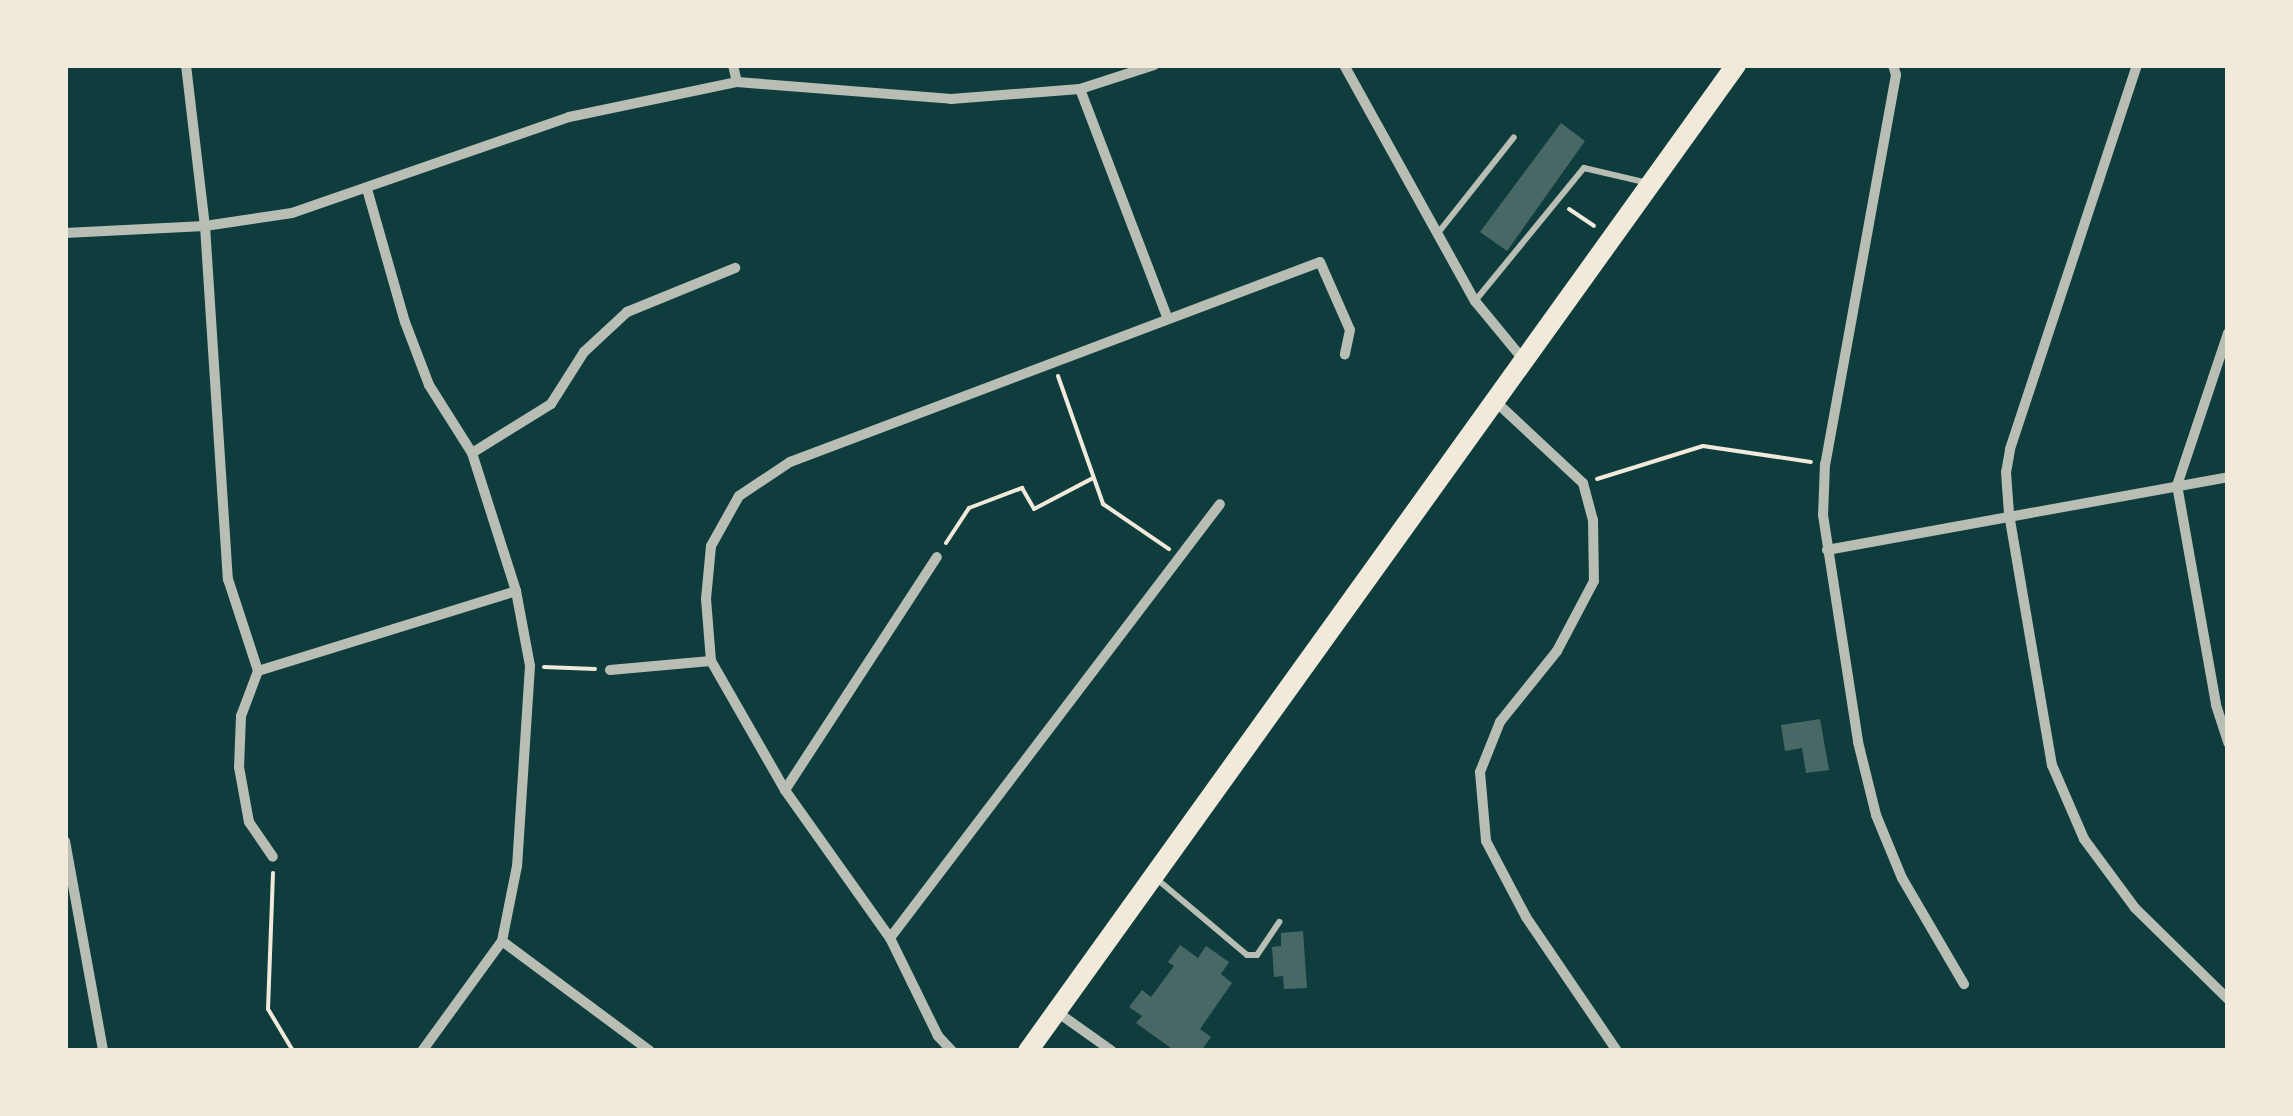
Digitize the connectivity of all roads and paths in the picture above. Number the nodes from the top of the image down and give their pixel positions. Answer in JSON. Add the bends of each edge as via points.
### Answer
{"nodes":[{"id":1,"x":186,"y":65,"type":"edge"},
{"id":2,"x":733,"y":65,"type":"edge"},
{"id":3,"x":1154,"y":65,"type":"edge"},
{"id":4,"x":1345,"y":65,"type":"edge"},
{"id":5,"x":1736,"y":65,"type":"edge"},
{"id":6,"x":1893,"y":65,"type":"edge"},
{"id":7,"x":2137,"y":65,"type":"edge"},
{"id":8,"x":737,"y":82,"type":"junction"},
{"id":9,"x":1080,"y":89,"type":"junction"},
{"id":10,"x":1514,"y":136,"type":"dead end"},
{"id":11,"x":1650,"y":184,"type":"junction"},
{"id":12,"x":367,"y":189,"type":"junction"},
{"id":13,"x":1556,"y":200,"type":"junction"},
{"id":14,"x":205,"y":226,"type":"junction"},
{"id":15,"x":65,"y":233,"type":"edge"},
{"id":16,"x":1438,"y":233,"type":"junction"},
{"id":17,"x":1610,"y":237,"type":"junction"},
{"id":18,"x":736,"y":268,"type":"dead end"},
{"id":19,"x":1476,"y":301,"type":"junction"},
{"id":20,"x":1168,"y":318,"type":"junction"},
{"id":21,"x":2228,"y":333,"type":"edge"},
{"id":22,"x":1345,"y":354,"type":"dead end"},
{"id":23,"x":1522,"y":358,"type":"junction"},
{"id":24,"x":1054,"y":362,"type":"junction"},
{"id":25,"x":1495,"y":401,"type":"junction"},
{"id":26,"x":472,"y":454,"type":"junction"},
{"id":27,"x":1826,"y":464,"type":"junction"},
{"id":28,"x":2228,"y":477,"type":"edge"},
{"id":29,"x":1093,"y":478,"type":"junction"},
{"id":30,"x":1583,"y":483,"type":"junction"},
{"id":31,"x":2177,"y":485,"type":"junction"},
{"id":32,"x":1220,"y":504,"type":"dead end"},
{"id":33,"x":2008,"y":514,"type":"junction"},
{"id":34,"x":1828,"y":550,"type":"junction"},
{"id":35,"x":1180,"y":556,"type":"junction"},
{"id":36,"x":937,"y":557,"type":"joint"},
{"id":37,"x":516,"y":591,"type":"junction"},
{"id":38,"x":712,"y":661,"type":"junction"},
{"id":39,"x":530,"y":666,"type":"junction"},
{"id":40,"x":610,"y":670,"type":"joint"},
{"id":41,"x":258,"y":671,"type":"junction"},
{"id":42,"x":2228,"y":743,"type":"edge"},
{"id":43,"x":785,"y":790,"type":"junction"},
{"id":44,"x":65,"y":841,"type":"edge"},
{"id":45,"x":273,"y":857,"type":"joint"},
{"id":46,"x":67,"y":864,"type":"edge"},
{"id":47,"x":1154,"y":876,"type":"junction"},
{"id":48,"x":1279,"y":922,"type":"dead end"},
{"id":49,"x":890,"y":938,"type":"junction"},
{"id":50,"x":502,"y":941,"type":"junction"},
{"id":51,"x":1964,"y":984,"type":"dead end"},
{"id":52,"x":2228,"y":999,"type":"edge"},
{"id":53,"x":1057,"y":1012,"type":"junction"},
{"id":54,"x":103,"y":1051,"type":"edge"},
{"id":55,"x":293,"y":1051,"type":"edge"},
{"id":56,"x":422,"y":1051,"type":"edge"},
{"id":57,"x":650,"y":1051,"type":"edge"},
{"id":58,"x":952,"y":1051,"type":"edge"},
{"id":59,"x":1028,"y":1051,"type":"edge"},
{"id":60,"x":1112,"y":1051,"type":"edge"},
{"id":61,"x":1617,"y":1051,"type":"edge"}],
"edges":[{"from":1,"to":14,"type":"street"},
{"from":2,"to":8,"type":"street"},
{"from":3,"to":9,"type":"street"},
{"from":4,"to":16,"type":"street"},
{"from":5,"to":11,"type":"main road"},
{"from":6,"to":27,"type":"street"},
{"from":7,"to":33,"type":"street","via":[[2010,450]]},
{"from":8,"to":9,"type":"street","via":[[950,98]]},
{"from":8,"to":12,"type":"street","via":[[569,116]]},
{"from":9,"to":20,"type":"street"},
{"from":10,"to":16,"type":"lane"},
{"from":11,"to":13,"type":"lane","via":[[1584,168]]},
{"from":11,"to":17,"type":"main road"},
{"from":12,"to":14,"type":"street","via":[[292,213]]},
{"from":12,"to":26,"type":"street","via":[[423,369]]},
{"from":13,"to":17,"type":"path"},
{"from":13,"to":19,"type":"lane"},
{"from":14,"to":15,"type":"street"},
{"from":14,"to":41,"type":"street","via":[[228,579]]},
{"from":16,"to":19,"type":"street"},
{"from":17,"to":23,"type":"main road"},
{"from":18,"to":26,"type":"street","via":[[627,312],[584,352],[551,404]]},
{"from":19,"to":23,"type":"street"},
{"from":20,"to":22,"type":"street","via":[[1320,262],[1350,330]]},
{"from":20,"to":24,"type":"street"},
{"from":21,"to":31,"type":"street"},
{"from":23,"to":25,"type":"main road"},
{"from":24,"to":29,"type":"path"},
{"from":24,"to":38,"type":"street","via":[[790,462],[739,496],[711,546],[706,599]]},
{"from":25,"to":30,"type":"street"},
{"from":25,"to":47,"type":"main road"},
{"from":26,"to":37,"type":"street"},
{"from":27,"to":30,"type":"path","via":[[1703,446]]},
{"from":27,"to":34,"type":"street"},
{"from":28,"to":31,"type":"street"},
{"from":29,"to":35,"type":"path","via":[[1102,504]]},
{"from":29,"to":36,"type":"path","via":[[1034,509],[1022,488],[969,508]]},
{"from":30,"to":61,"type":"street","via":[[1594,520],[1594,581],[1557,652],[1500,722],[1480,772],[1486,841],[1526,918]]},
{"from":31,"to":33,"type":"street"},
{"from":31,"to":42,"type":"street"},
{"from":32,"to":35,"type":"street"},
{"from":33,"to":34,"type":"street"},
{"from":33,"to":52,"type":"street","via":[[2052,766],[2084,839],[2135,908]]},
{"from":34,"to":51,"type":"street","via":[[1876,815],[1902,878]]},
{"from":35,"to":49,"type":"street"},
{"from":36,"to":43,"type":"street"},
{"from":37,"to":39,"type":"street"},
{"from":37,"to":41,"type":"street"},
{"from":38,"to":40,"type":"street"},
{"from":38,"to":43,"type":"street"},
{"from":39,"to":40,"type":"path"},
{"from":39,"to":50,"type":"street","via":[[517,866]]},
{"from":41,"to":45,"type":"street","via":[[242,716],[239,767],[249,822]]},
{"from":43,"to":49,"type":"street"},
{"from":44,"to":46,"type":"street"},
{"from":45,"to":55,"type":"path","via":[[268,1009]]},
{"from":46,"to":54,"type":"street"},
{"from":47,"to":48,"type":"lane","via":[[1246,955],[1257,955]]},
{"from":47,"to":53,"type":"main road"},
{"from":49,"to":58,"type":"street","via":[[938,1036]]},
{"from":50,"to":56,"type":"street"},
{"from":50,"to":57,"type":"street"},
{"from":53,"to":59,"type":"main road"},
{"from":53,"to":60,"type":"street"}]}
